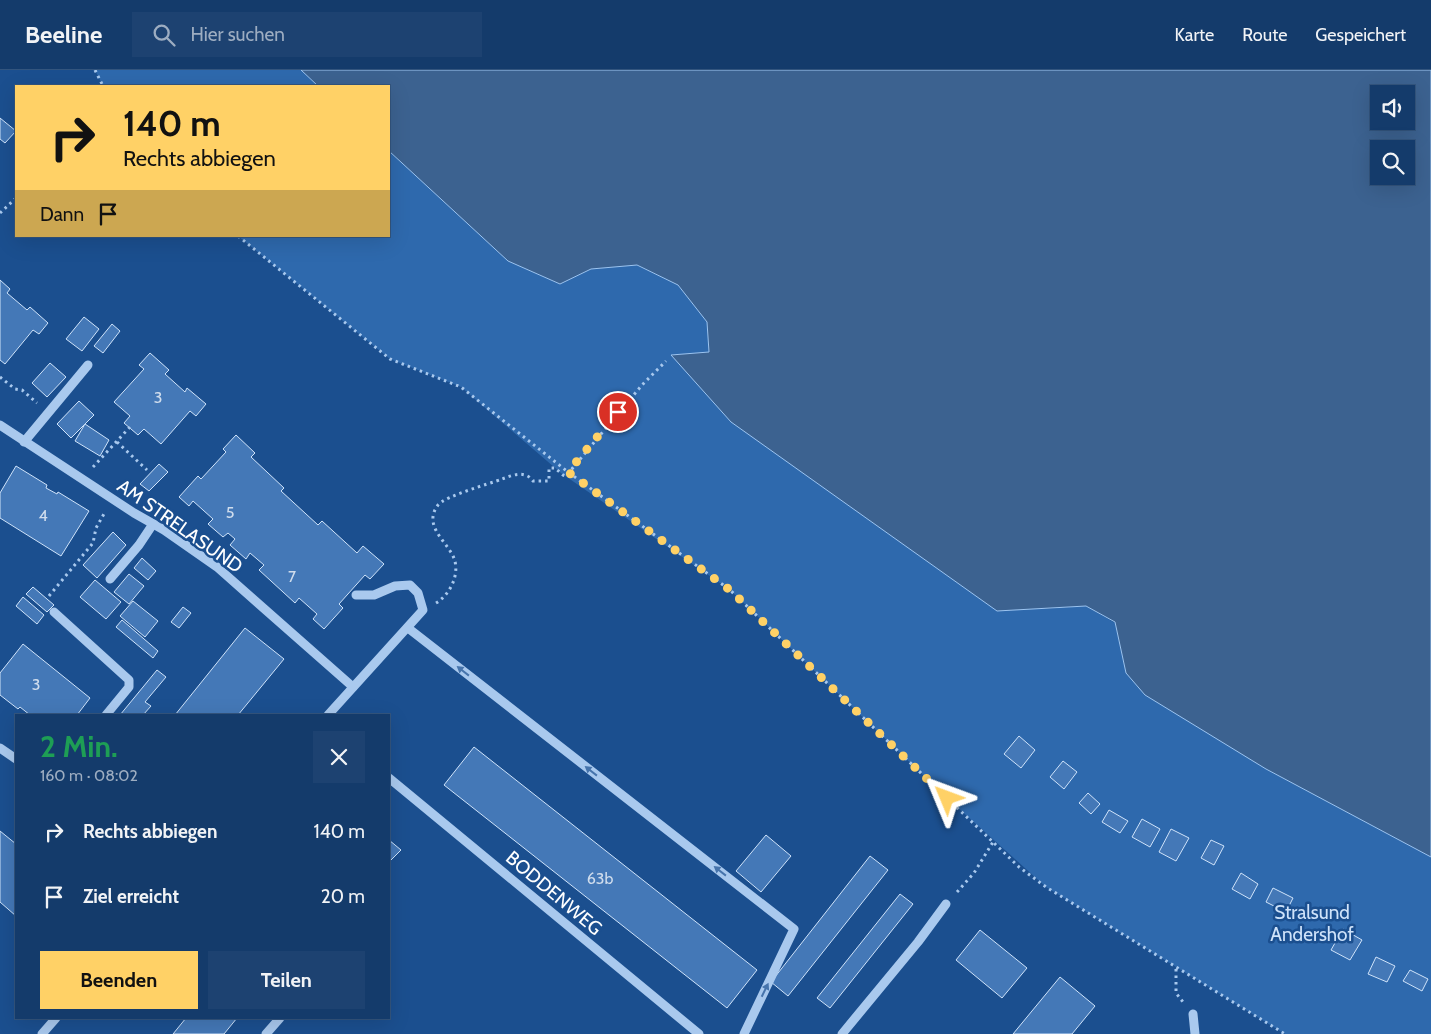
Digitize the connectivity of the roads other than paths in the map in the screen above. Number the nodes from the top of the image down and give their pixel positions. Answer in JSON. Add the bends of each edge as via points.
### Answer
{"nodes":[{"id":1,"x":88,"y":365,"type":"dead end"},
{"id":2,"x":0,"y":425,"type":"edge"},
{"id":3,"x":24,"y":442,"type":"junction"},
{"id":4,"x":153,"y":524,"type":"junction"},
{"id":5,"x":110,"y":579,"type":"dead end"},
{"id":6,"x":356,"y":595,"type":"dead end"},
{"id":7,"x":54,"y":612,"type":"dead end"},
{"id":8,"x":408,"y":628,"type":"junction"},
{"id":9,"x":353,"y":687,"type":"junction"},
{"id":10,"x":107,"y":714,"type":"edge"},
{"id":11,"x":329,"y":714,"type":"edge"},
{"id":12,"x":0,"y":748,"type":"edge"},
{"id":13,"x":15,"y":758,"type":"edge"},
{"id":14,"x":390,"y":779,"type":"edge"},
{"id":15,"x":946,"y":904,"type":"road end"},
{"id":16,"x":1193,"y":1014,"type":"road end"},
{"id":17,"x":55,"y":1019,"type":"edge"},
{"id":18,"x":279,"y":1019,"type":"edge"},
{"id":19,"x":42,"y":1034,"type":"edge"},
{"id":20,"x":266,"y":1034,"type":"edge"},
{"id":21,"x":699,"y":1034,"type":"edge"},
{"id":22,"x":744,"y":1034,"type":"edge"},
{"id":23,"x":842,"y":1034,"type":"edge"},
{"id":24,"x":1195,"y":1034,"type":"edge"}],
"edges":[{"from":1,"to":3,"type":"street"},
{"from":2,"to":3,"type":"street","name":"AM STRELASUND"},
{"from":3,"to":4,"type":"street","name":"AM STRELASUND"},
{"from":4,"to":5,"type":"street"},
{"from":4,"to":9,"type":"street","name":"AM STRELASUND","via":[[216,567]]},
{"from":6,"to":8,"type":"street","via":[[374,595],[396,586],[410,585],[418,593],[423,610]]},
{"from":7,"to":10,"type":"street","via":[[130,680],[129,687]]},
{"from":8,"to":9,"type":"street"},
{"from":22,"to":8,"type":"street","one_way":true,"via":[[794,929]]},
{"from":9,"to":11,"type":"street"},
{"from":12,"to":13,"type":"street"},
{"from":14,"to":21,"type":"street","name":"BODDENWEG"},
{"from":15,"to":23,"type":"street"},
{"from":16,"to":24,"type":"street"},
{"from":17,"to":19,"type":"street"},
{"from":18,"to":20,"type":"street"}]}
